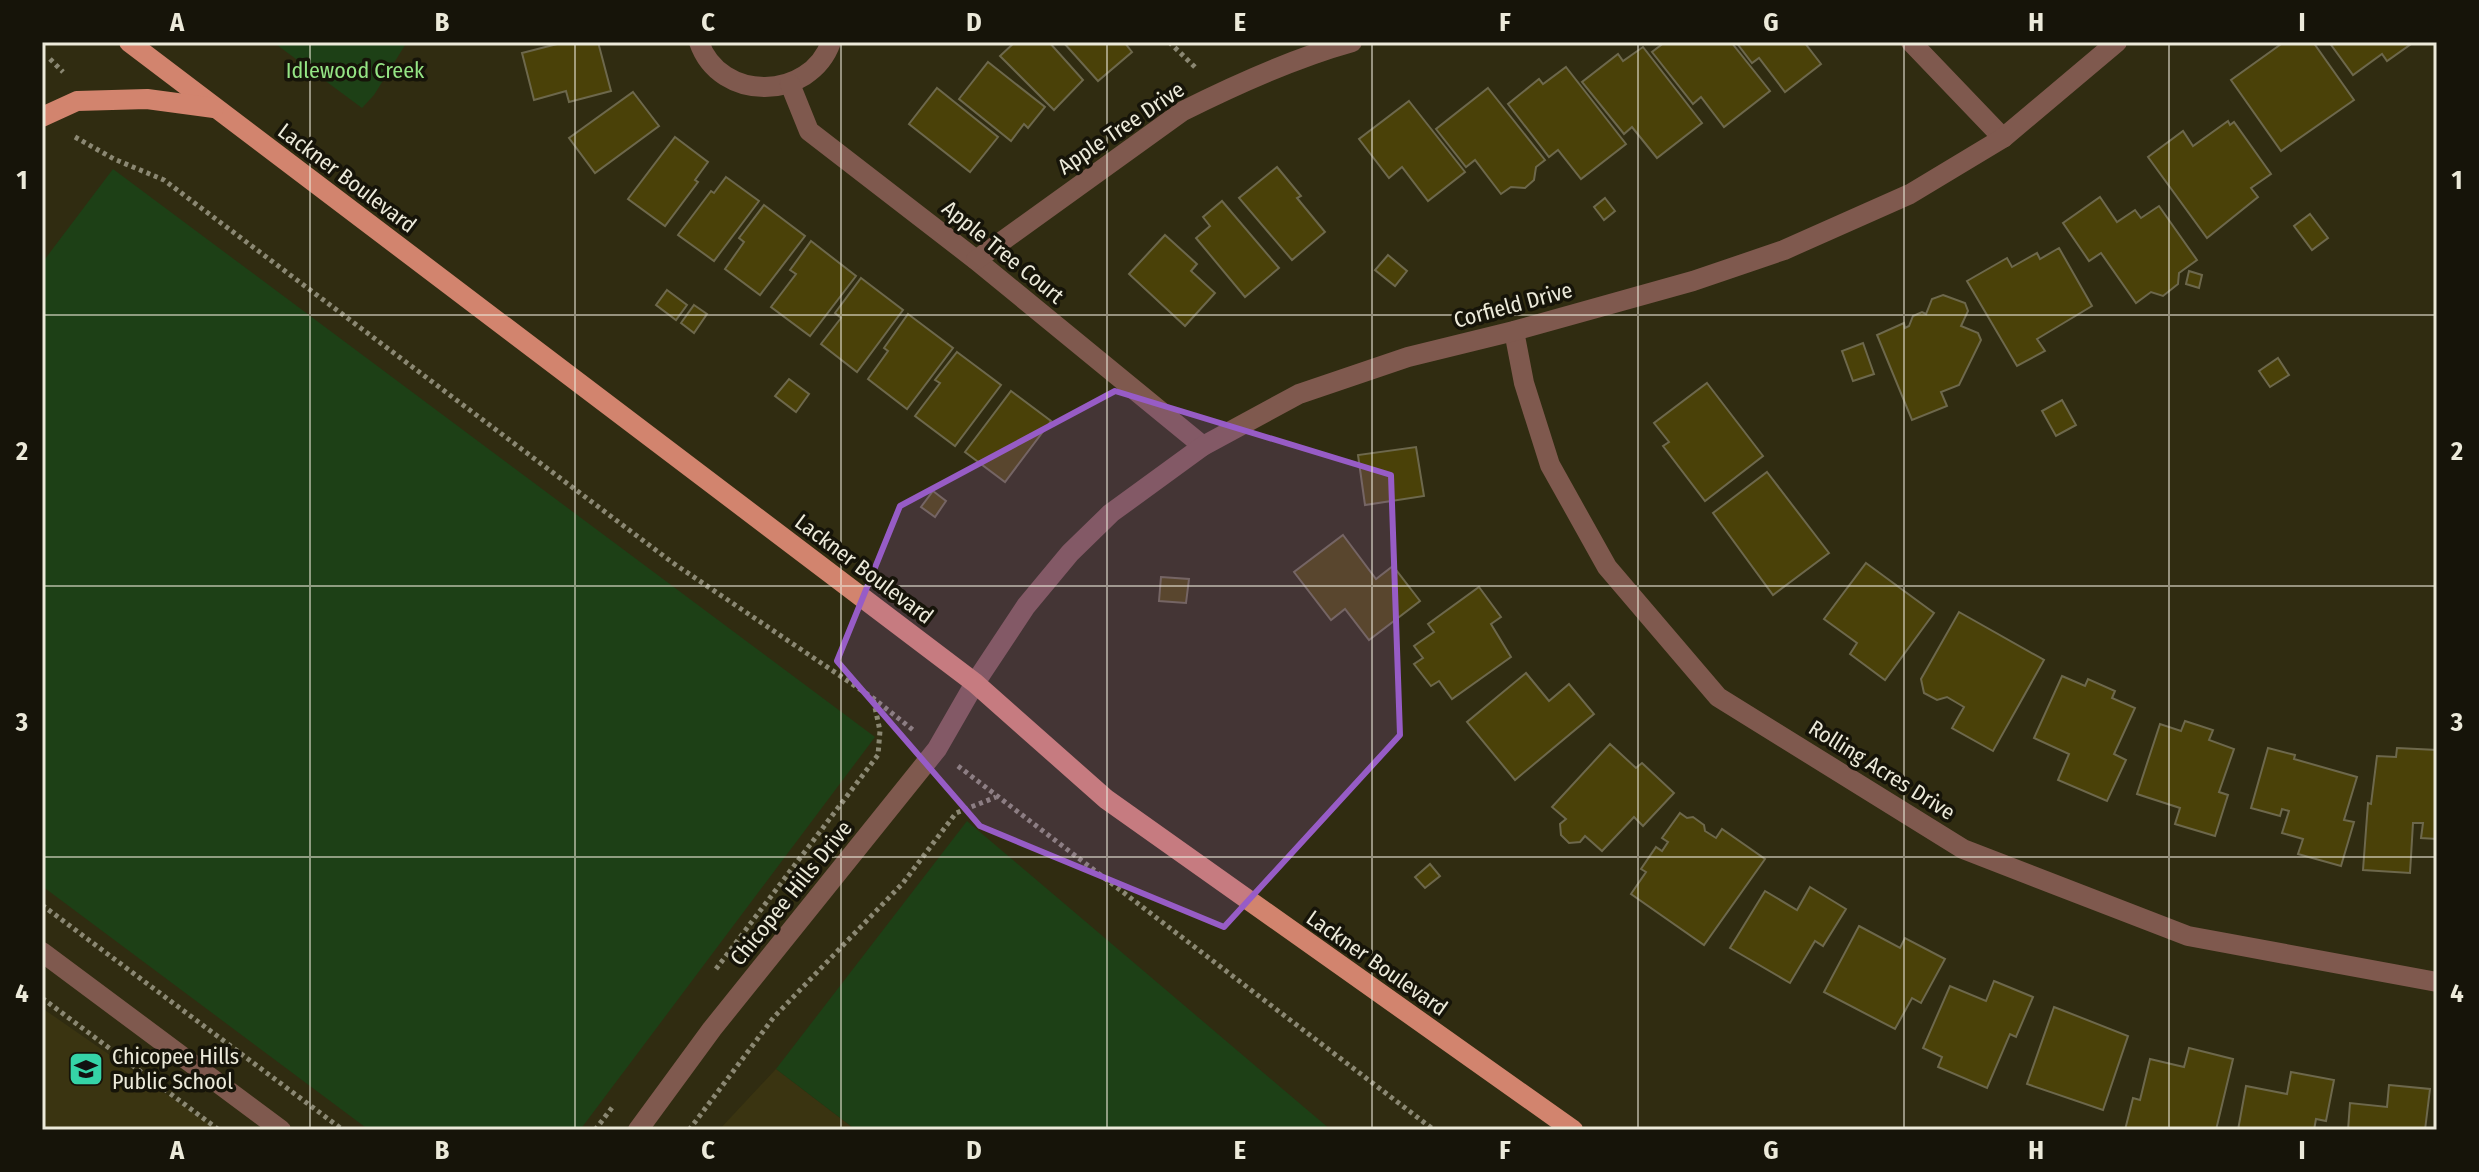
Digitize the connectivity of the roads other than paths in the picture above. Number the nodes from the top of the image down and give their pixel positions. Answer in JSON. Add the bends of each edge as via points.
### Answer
{"nodes":[{"id":1,"x":129,"y":42,"type":"edge"},
{"id":2,"x":699,"y":42,"type":"edge"},
{"id":3,"x":831,"y":42,"type":"edge"},
{"id":4,"x":1352,"y":42,"type":"edge"},
{"id":5,"x":1911,"y":42,"type":"edge"},
{"id":6,"x":2117,"y":42,"type":"edge"},
{"id":7,"x":790,"y":84,"type":"junction"},
{"id":8,"x":214,"y":108,"type":"junction"},
{"id":9,"x":42,"y":117,"type":"edge"},
{"id":10,"x":2003,"y":138,"type":"junction"},
{"id":11,"x":976,"y":260,"type":"junction"},
{"id":12,"x":1514,"y":331,"type":"junction"},
{"id":13,"x":1203,"y":446,"type":"junction"},
{"id":14,"x":975,"y":683,"type":"junction"},
{"id":15,"x":42,"y":952,"type":"edge"},
{"id":16,"x":2437,"y":982,"type":"edge"},
{"id":17,"x":281,"y":1130,"type":"edge"},
{"id":18,"x":638,"y":1130,"type":"edge"},
{"id":19,"x":1573,"y":1130,"type":"edge"}],
"edges":[{"from":1,"to":8,"type":"main road","name":"Lackner Boulevard"},
{"from":2,"to":7,"type":"street","via":[[721,72],[742,84]]},
{"from":3,"to":7,"type":"street","via":[[812,72]]},
{"from":4,"to":11,"type":"street","name":"Apple Tree Drive","via":[[1183,111]]},
{"from":5,"to":10,"type":"street"},
{"from":6,"to":10,"type":"street","name":"Corfield Drive"},
{"from":7,"to":11,"type":"street","name":"Apple Tree Court","via":[[809,131]]},
{"from":8,"to":9,"type":"main road","via":[[147,99],[77,101]]},
{"from":8,"to":14,"type":"main road","name":"Lackner Boulevard"},
{"from":10,"to":12,"type":"street","name":"Corfield Drive","via":[[1910,194],[1784,250]]},
{"from":11,"to":13,"type":"street","name":"Apple Tree Court"},
{"from":12,"to":13,"type":"street","name":"Corfield Drive","via":[[1408,357],[1299,394]]},
{"from":12,"to":16,"type":"street","name":"Rolling Acres Drive","via":[[1550,465],[1607,567],[1718,697],[1963,849],[2188,936]]},
{"from":13,"to":14,"type":"street","name":"Corfield Drive","via":[[1111,513],[1070,553],[1026,606]]},
{"from":14,"to":18,"type":"street","name":"Chicopee Hills Drive","via":[[937,749],[712,1029]]},
{"from":14,"to":19,"type":"main road","name":"Lackner Boulevard","via":[[1106,799]]},
{"from":15,"to":17,"type":"street"}]}
